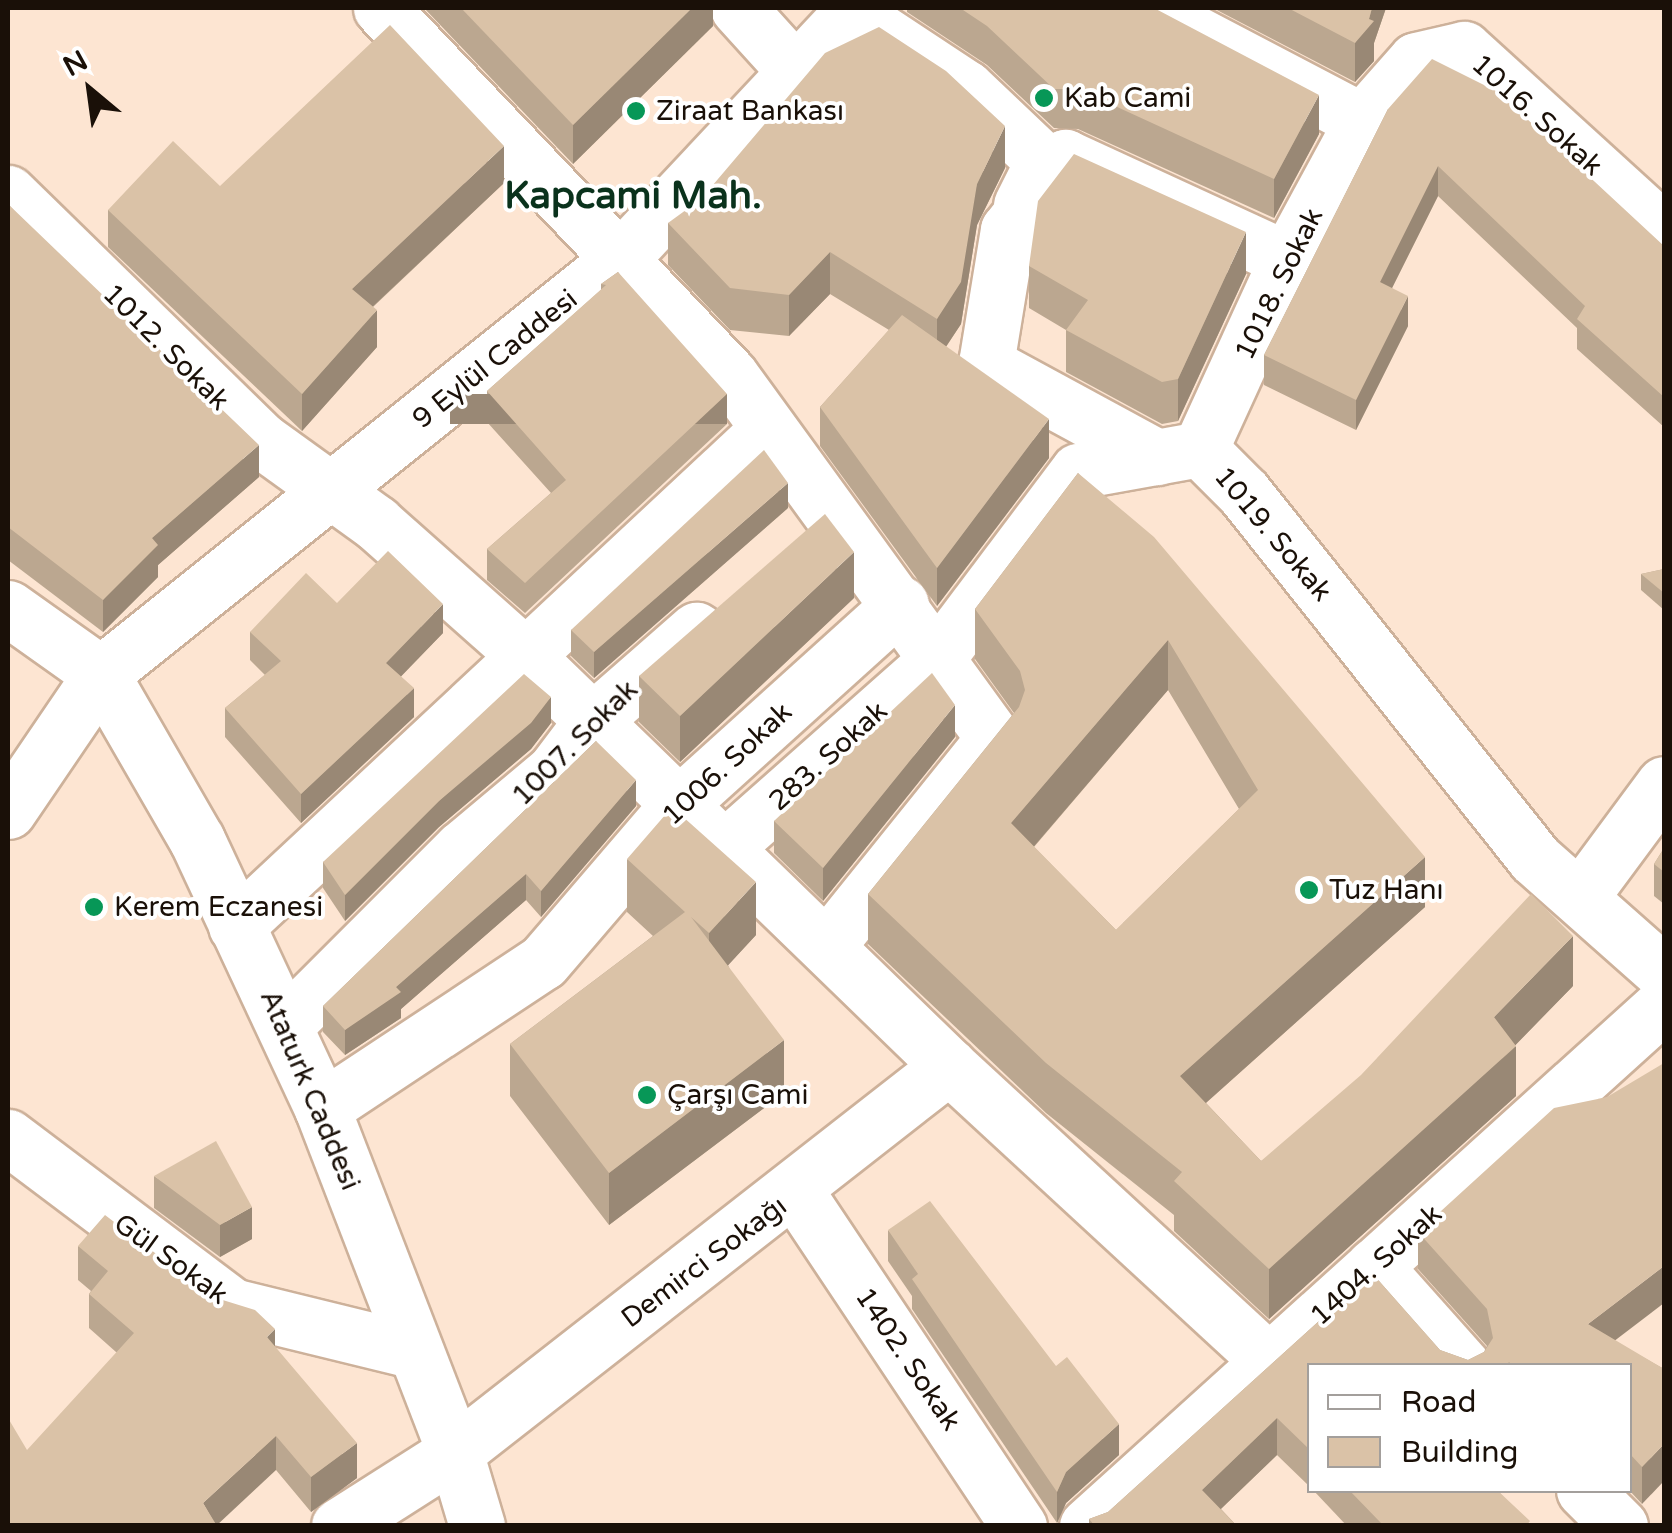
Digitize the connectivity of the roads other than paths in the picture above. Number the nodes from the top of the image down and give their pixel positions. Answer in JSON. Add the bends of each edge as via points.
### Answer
{"nodes":[{"id":1,"x":381,"y":8,"type":"edge"},
{"id":2,"x":738,"y":8,"type":"edge"},
{"id":3,"x":856,"y":8,"type":"edge"},
{"id":4,"x":1147,"y":8,"type":"edge"},
{"id":5,"x":796,"y":74,"type":"junction"},
{"id":6,"x":1362,"y":121,"type":"junction"},
{"id":7,"x":8,"y":193,"type":"edge"},
{"id":8,"x":1008,"y":230,"type":"junction"},
{"id":9,"x":1664,"y":231,"type":"edge"},
{"id":10,"x":622,"y":257,"type":"junction"},
{"id":11,"x":1287,"y":260,"type":"junction"},
{"id":12,"x":765,"y":432,"type":"junction"},
{"id":13,"x":1179,"y":453,"type":"junction"},
{"id":14,"x":333,"y":490,"type":"junction"},
{"id":15,"x":832,"y":512,"type":"junction"},
{"id":16,"x":786,"y":552,"type":"edge"},
{"id":17,"x":741,"y":591,"type":"edge"},
{"id":18,"x":901,"y":604,"type":"junction"},
{"id":19,"x":8,"y":608,"type":"edge"},
{"id":20,"x":526,"y":656,"type":"junction"},
{"id":21,"x":934,"y":662,"type":"junction"},
{"id":22,"x":101,"y":674,"type":"junction"},
{"id":23,"x":591,"y":722,"type":"junction"},
{"id":24,"x":1664,"y":784,"type":"edge"},
{"id":25,"x":676,"y":807,"type":"junction"},
{"id":26,"x":8,"y":811,"type":"edge"},
{"id":27,"x":723,"y":849,"type":"junction"},
{"id":28,"x":1580,"y":896,"type":"junction"},
{"id":29,"x":236,"y":926,"type":"junction"},
{"id":30,"x":826,"y":946,"type":"junction"},
{"id":31,"x":1664,"y":973,"type":"edge"},
{"id":32,"x":1664,"y":1004,"type":"edge"},
{"id":33,"x":285,"y":1025,"type":"junction"},
{"id":34,"x":949,"y":1066,"type":"junction"},
{"id":35,"x":322,"y":1108,"type":"junction"},
{"id":36,"x":8,"y":1137,"type":"edge"},
{"id":37,"x":796,"y":1192,"type":"junction"},
{"id":38,"x":1374,"y":1266,"type":"junction"},
{"id":39,"x":415,"y":1351,"type":"junction"},
{"id":40,"x":1269,"y":1361,"type":"junction"},
{"id":41,"x":1459,"y":1363,"type":"edge"},
{"id":42,"x":455,"y":1452,"type":"junction"},
{"id":43,"x":1587,"y":1493,"type":"edge"},
{"id":44,"x":339,"y":1526,"type":"edge"},
{"id":45,"x":477,"y":1526,"type":"edge"},
{"id":46,"x":1020,"y":1526,"type":"edge"},
{"id":47,"x":1087,"y":1526,"type":"edge"},
{"id":48,"x":1620,"y":1526,"type":"edge"}],
"edges":[{"from":1,"to":10,"type":"street"},
{"from":2,"to":5,"type":"street"},
{"from":3,"to":5,"type":"street","name":"9 Eylül Caddesi"},
{"from":4,"to":6,"type":"street"},
{"from":5,"to":8,"type":"street","via":[[881,32],[966,88],[1042,160]]},
{"from":5,"to":10,"type":"street","name":"9 Eylül Caddesi"},
{"from":6,"to":9,"type":"street","name":"1016. Sokak","via":[[1416,60],[1464,49]]},
{"from":6,"to":11,"type":"street","name":"1018. Sokak"},
{"from":7,"to":14,"type":"street","name":"1012. Sokak","via":[[261,440]]},
{"from":8,"to":11,"type":"street","via":[[1064,157]]},
{"from":8,"to":13,"type":"street","name":"1019. Sokak","via":[[986,364]]},
{"from":10,"to":12,"type":"street","via":[[730,375]]},
{"from":10,"to":14,"type":"street","name":"9 Eylül Caddesi"},
{"from":11,"to":13,"type":"street","name":"1018. Sokak"},
{"from":12,"to":15,"type":"street"},
{"from":12,"to":20,"type":"street"},
{"from":13,"to":21,"type":"street","via":[[1078,471]]},
{"from":13,"to":28,"type":"street","name":"1019. Sokak","via":[[1244,492],[1534,858]]},
{"from":14,"to":20,"type":"street","name":"1012. Sokak"},
{"from":14,"to":22,"type":"street","name":"9 Eylül Caddesi"},
{"from":15,"to":16,"type":"street"},
{"from":15,"to":18,"type":"street"},
{"from":17,"to":23,"type":"street","name":"1007. Sokak"},
{"from":18,"to":21,"type":"street"},
{"from":18,"to":25,"type":"street","name":"1006. Sokak"},
{"from":19,"to":22,"type":"street"},
{"from":20,"to":23,"type":"street","name":"1012. Sokak"},
{"from":20,"to":29,"type":"street"},
{"from":21,"to":27,"type":"street","name":"283. Sokak"},
{"from":21,"to":30,"type":"street","via":[[994,738]]},
{"from":22,"to":26,"type":"street","name":"9 Eylül Caddesi"},
{"from":22,"to":29,"type":"street","name":"Ataturk Caddesi","via":[[196,840]]},
{"from":23,"to":25,"type":"street","name":"1012. Sokak"},
{"from":23,"to":33,"type":"street","name":"1007. Sokak","via":[[554,771],[461,849]]},
{"from":24,"to":28,"type":"street"},
{"from":25,"to":27,"type":"street","name":"1012. Sokak"},
{"from":25,"to":35,"type":"street","name":"1006. Sokak","via":[[544,962]]},
{"from":27,"to":30,"type":"street","name":"1012. Sokak"},
{"from":28,"to":31,"type":"street","name":"1019. Sokak"},
{"from":29,"to":33,"type":"street","name":"Ataturk Caddesi"},
{"from":30,"to":34,"type":"street","name":"1012. Sokak"},
{"from":32,"to":38,"type":"street","name":"1404. Sokak"},
{"from":33,"to":35,"type":"street","name":"Ataturk Caddesi"},
{"from":34,"to":37,"type":"street","name":"Demirci Sokağı"},
{"from":34,"to":40,"type":"street","name":"1012. Sokak"},
{"from":35,"to":39,"type":"street","name":"Ataturk Caddesi"},
{"from":36,"to":39,"type":"street","name":"Gül Sokak","via":[[232,1306]]},
{"from":37,"to":42,"type":"street","name":"Demirci Sokağı"},
{"from":37,"to":46,"type":"street","name":"1402. Sokak"},
{"from":38,"to":40,"type":"street","name":"1404. Sokak"},
{"from":38,"to":41,"type":"street"},
{"from":39,"to":42,"type":"street","name":"Ataturk Caddesi"},
{"from":40,"to":47,"type":"street","name":"1404. Sokak"},
{"from":42,"to":44,"type":"street","name":"Demirci Sokağı"},
{"from":42,"to":45,"type":"street","name":"Ataturk Caddesi"},
{"from":43,"to":48,"type":"street"}]}
